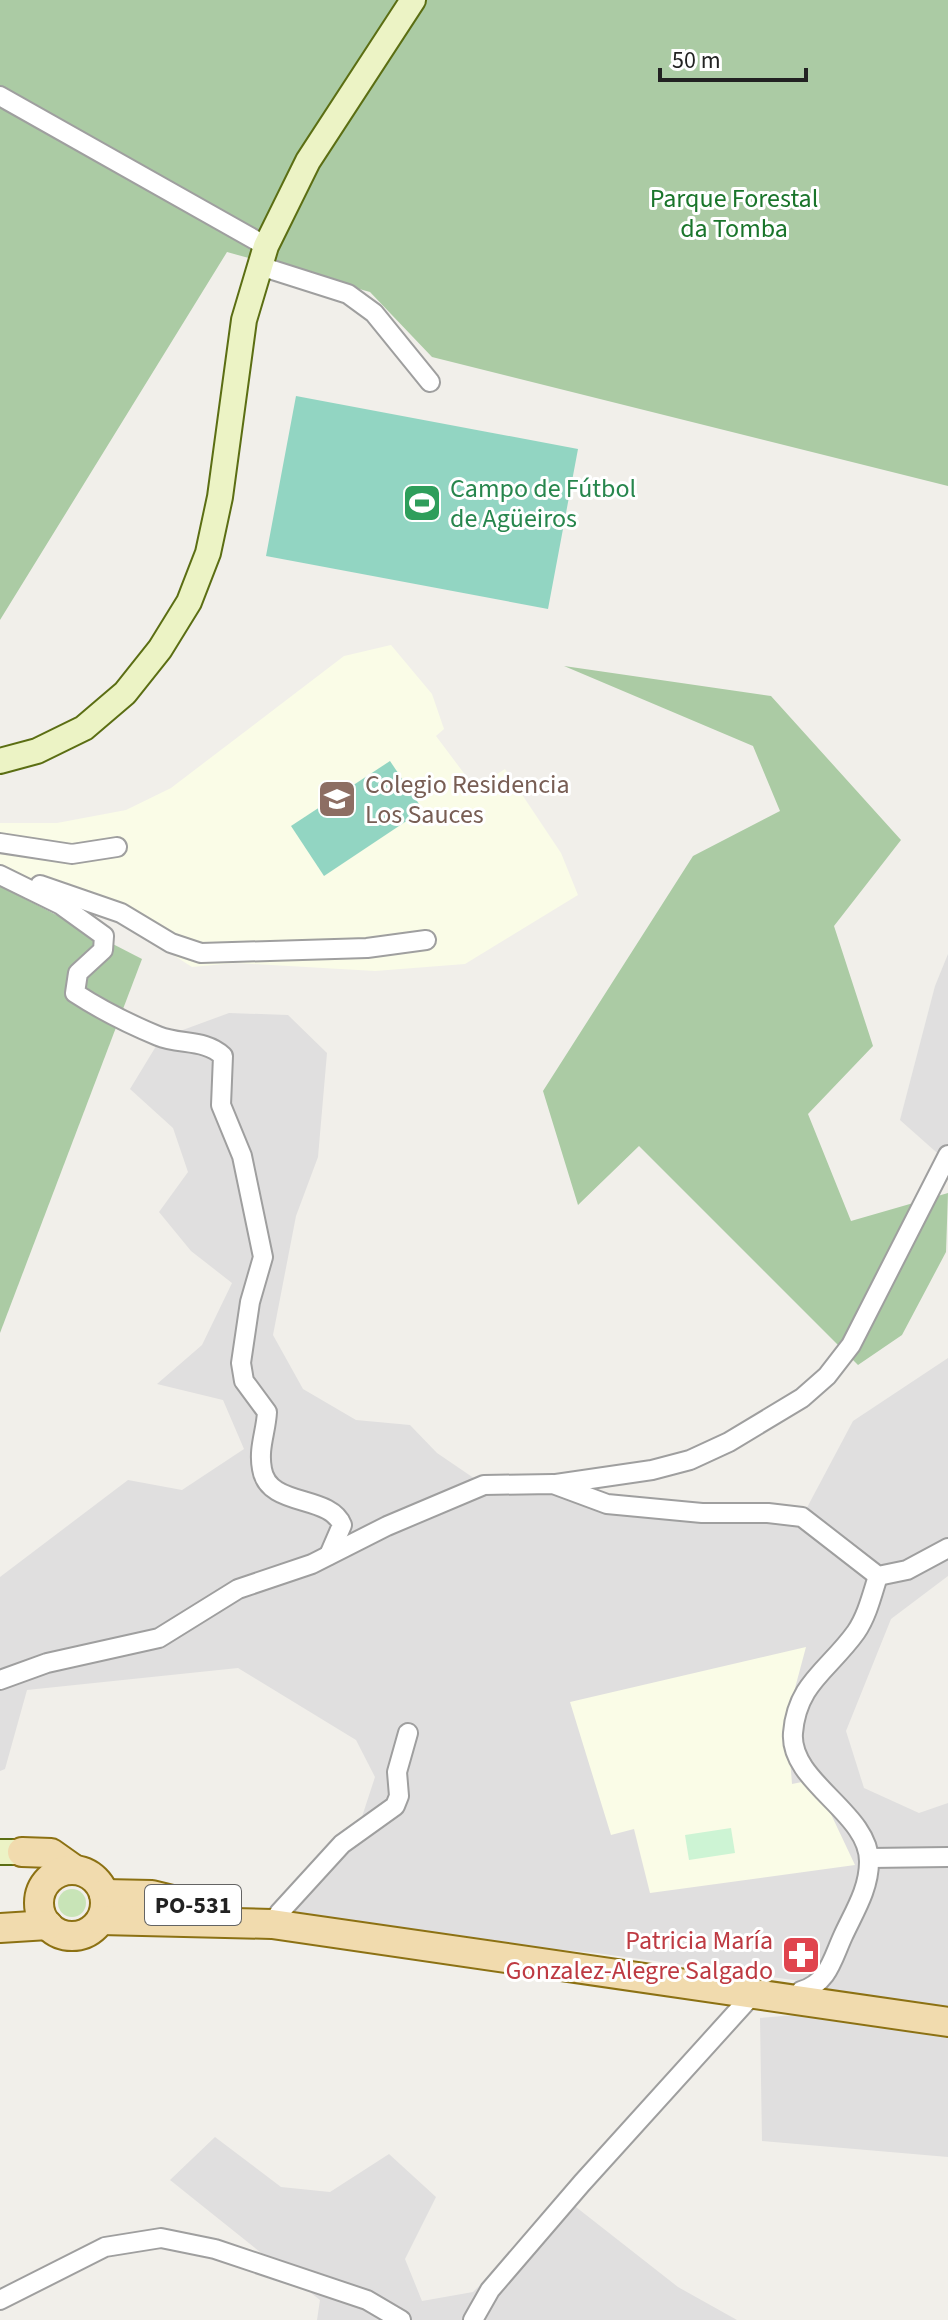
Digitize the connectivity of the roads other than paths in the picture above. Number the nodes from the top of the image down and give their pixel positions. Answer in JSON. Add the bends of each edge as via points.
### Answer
{"nodes":[{"id":1,"x":413,"y":0,"type":"edge"},
{"id":2,"x":0,"y":96,"type":"edge"},
{"id":3,"x":263,"y":256,"type":"junction"},
{"id":4,"x":430,"y":382,"type":"dead end"},
{"id":5,"x":0,"y":761,"type":"edge"},
{"id":6,"x":0,"y":843,"type":"edge"},
{"id":7,"x":117,"y":847,"type":"dead end"},
{"id":8,"x":0,"y":874,"type":"edge"},
{"id":9,"x":426,"y":940,"type":"dead end"},
{"id":10,"x":948,"y":1155,"type":"edge"},
{"id":11,"x":553,"y":1484,"type":"junction"},
{"id":12,"x":948,"y":1548,"type":"edge"},
{"id":13,"x":329,"y":1555,"type":"junction"},
{"id":14,"x":878,"y":1576,"type":"junction"},
{"id":15,"x":0,"y":1680,"type":"edge"},
{"id":16,"x":408,"y":1733,"type":"dead end"},
{"id":17,"x":11,"y":1852,"type":"edge"},
{"id":18,"x":948,"y":1857,"type":"edge"},
{"id":19,"x":870,"y":1858,"type":"junction"},
{"id":20,"x":75,"y":1870,"type":"junction"},
{"id":21,"x":44,"y":1904,"type":"junction"},
{"id":22,"x":103,"y":1905,"type":"junction"},
{"id":23,"x":0,"y":1910,"type":"edge"},
{"id":24,"x":279,"y":1913,"type":"junction"},
{"id":25,"x":0,"y":1928,"type":"edge"},
{"id":26,"x":831,"y":1984,"type":"junction"},
{"id":27,"x":740,"y":1999,"type":"junction"},
{"id":28,"x":948,"y":2013,"type":"edge"},
{"id":29,"x":948,"y":2022,"type":"edge"},
{"id":30,"x":0,"y":2300,"type":"edge"},
{"id":31,"x":401,"y":2320,"type":"edge"},
{"id":32,"x":473,"y":2320,"type":"edge"}],
"edges":[{"from":1,"to":3,"type":"street","via":[[308,161]]},
{"from":2,"to":3,"type":"street"},
{"from":3,"to":4,"type":"street","via":[[348,294],[374,313]]},
{"from":3,"to":5,"type":"street","via":[[244,320],[220,497],[208,553],[189,602],[125,693],[84,728],[37,751]]},
{"from":6,"to":7,"type":"street","via":[[72,854]]},
{"from":8,"to":9,"type":"street","via":[[86,899],[201,953],[367,948]]},
{"from":8,"to":13,"type":"street","via":[[61,905],[104,936],[103,950],[78,973],[75,993],[161,1038],[213,1047],[223,1056],[221,1105],[242,1156],[263,1257],[241,1363],[244,1381],[267,1412],[260,1446],[262,1473],[286,1495],[339,1519],[342,1525]]},
{"from":10,"to":11,"type":"street","via":[[851,1345],[802,1398],[690,1460]]},
{"from":11,"to":13,"type":"street","via":[[484,1485]]},
{"from":11,"to":14,"type":"street","via":[[607,1504],[802,1517]]},
{"from":12,"to":14,"type":"street","via":[[907,1570]]},
{"from":13,"to":15,"type":"street","via":[[238,1589],[159,1638],[47,1663]]},
{"from":14,"to":19,"type":"street","via":[[857,1630],[804,1690],[792,1738],[806,1771],[861,1835]]},
{"from":16,"to":24,"type":"street","via":[[395,1806],[342,1844]]},
{"from":17,"to":20,"type":"main road","via":[[51,1853]]},
{"from":17,"to":21,"type":"main road","via":[[34,1865]]},
{"from":18,"to":19,"type":"street"},
{"from":19,"to":26,"type":"street","via":[[864,1892]]},
{"from":20,"to":21,"type":"main road","number":"PO-531","via":[[53,1876]]},
{"from":20,"to":22,"type":"main road","via":[[93,1877]]},
{"from":21,"to":22,"type":"main road","number":"PO-531","via":[[56,1932],[75,1936],[85,1933]]},
{"from":21,"to":23,"type":"main road","number":"PO-531"},
{"from":21,"to":25,"type":"main road","number":"PO-531"},
{"from":22,"to":24,"type":"main road","number":"PO-531","via":[[152,1895],[193,1905]]},
{"from":22,"to":27,"type":"main road","number":"PO-531","via":[[272,1924]]},
{"from":24,"to":26,"type":"main road","number":"PO-531","via":[[506,1942],[801,1991]]},
{"from":26,"to":28,"type":"main road","number":"PO-531"},
{"from":27,"to":29,"type":"main road","number":"PO-531"},
{"from":27,"to":32,"type":"street","via":[[500,2279]]},
{"from":30,"to":31,"type":"street","via":[[105,2247],[161,2238],[215,2249],[353,2295]]}]}
